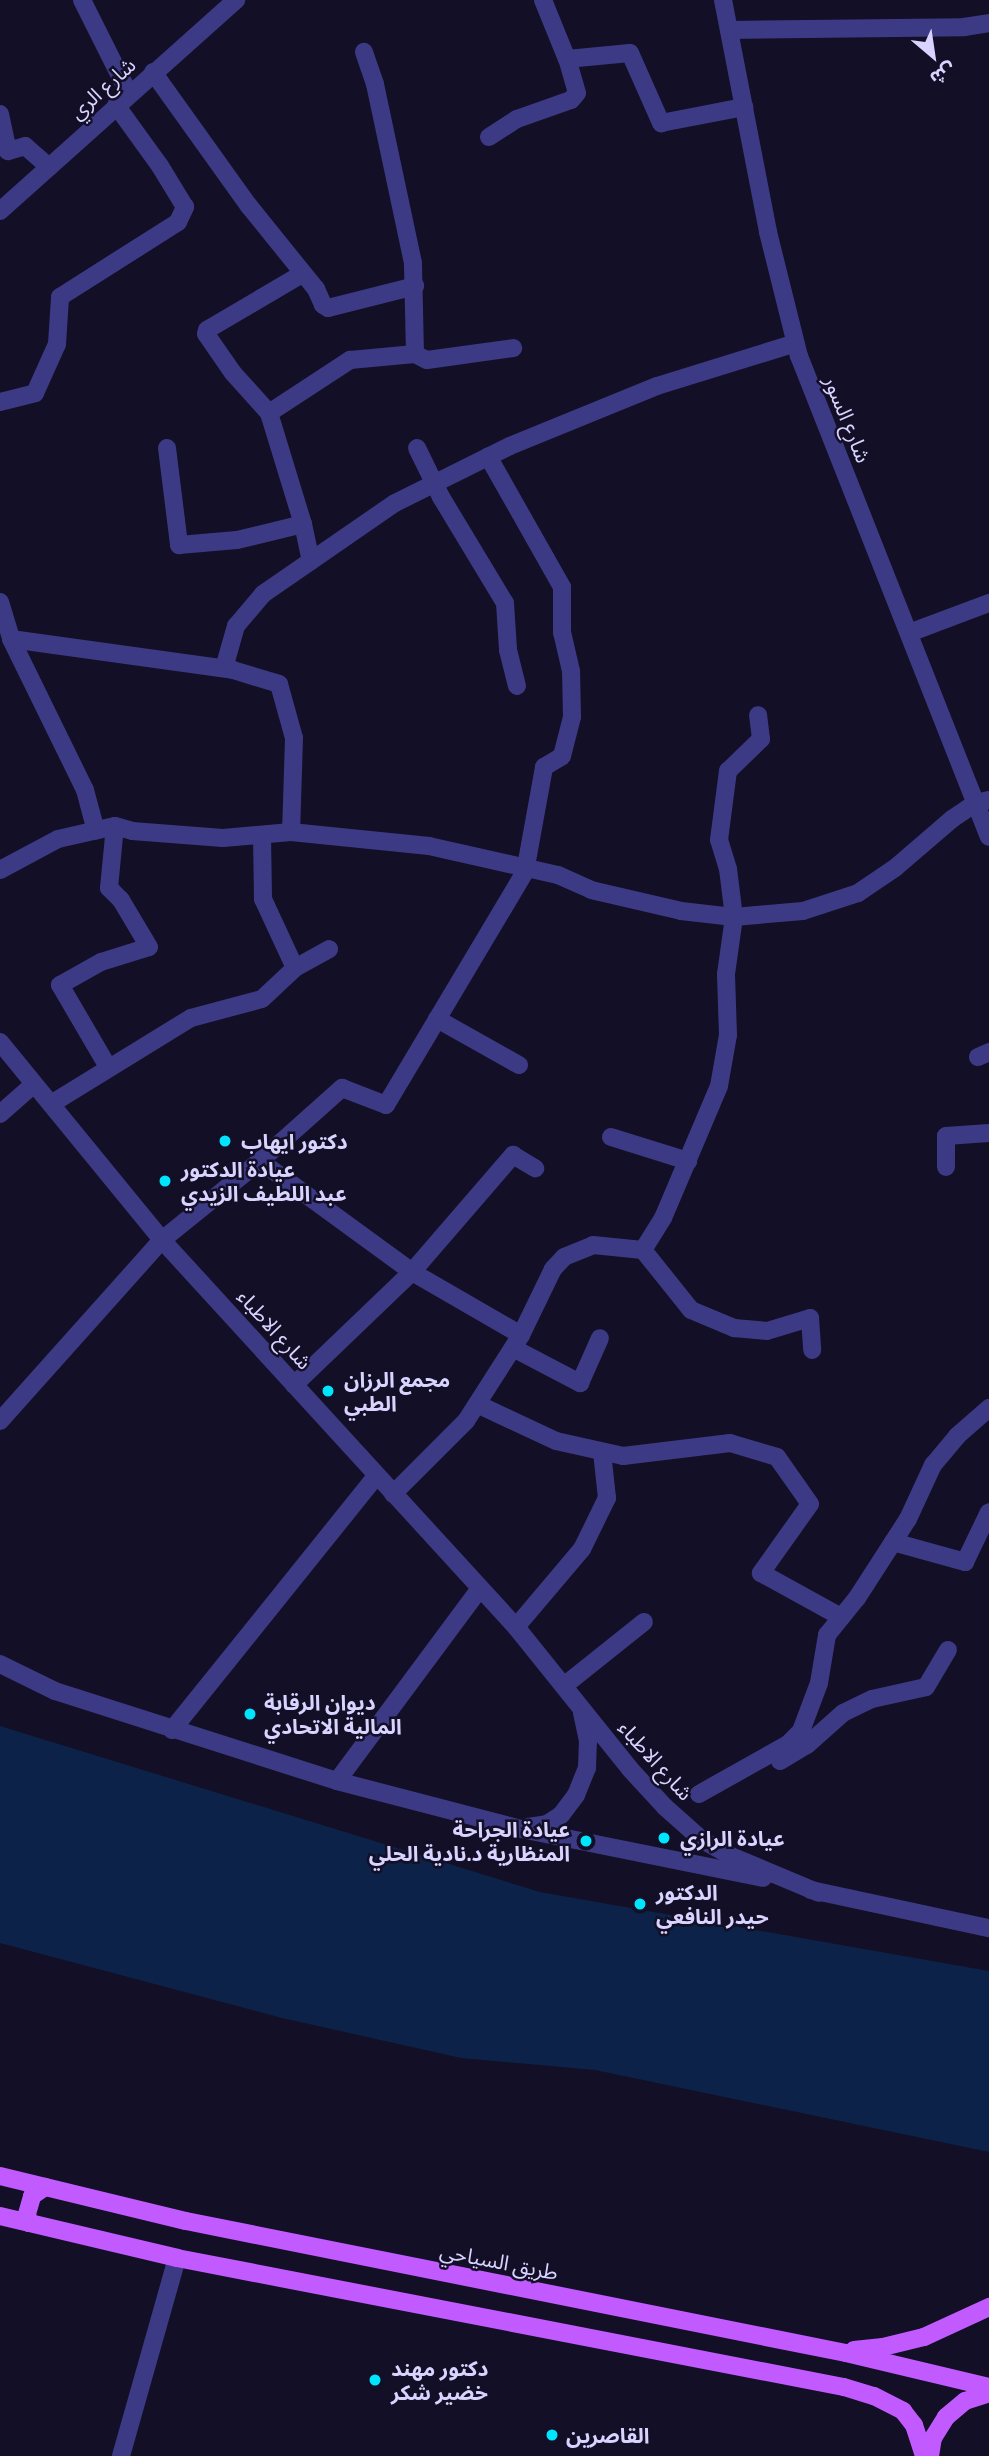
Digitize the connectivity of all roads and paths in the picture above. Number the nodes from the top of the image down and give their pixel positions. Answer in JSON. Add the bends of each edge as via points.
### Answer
{"nodes":[{"id":1,"x":82,"y":0,"type":"edge"},
{"id":2,"x":236,"y":0,"type":"edge"},
{"id":3,"x":543,"y":0,"type":"edge"},
{"id":4,"x":723,"y":0,"type":"edge"},
{"id":5,"x":989,"y":23,"type":"edge"},
{"id":6,"x":729,"y":30,"type":"junction"},
{"id":7,"x":364,"y":52,"type":"dead end"},
{"id":8,"x":567,"y":59,"type":"junction"},
{"id":9,"x":153,"y":72,"type":"junction"},
{"id":10,"x":122,"y":99,"type":"junction"},
{"id":11,"x":744,"y":107,"type":"junction"},
{"id":12,"x":0,"y":114,"type":"edge"},
{"id":13,"x":489,"y":137,"type":"dead end"},
{"id":14,"x":49,"y":167,"type":"junction"},
{"id":15,"x":0,"y":211,"type":"edge"},
{"id":16,"x":302,"y":274,"type":"junction"},
{"id":17,"x":415,"y":286,"type":"junction"},
{"id":18,"x":796,"y":343,"type":"junction"},
{"id":19,"x":513,"y":348,"type":"dead end"},
{"id":20,"x":415,"y":354,"type":"junction"},
{"id":21,"x":0,"y":402,"type":"edge"},
{"id":22,"x":269,"y":413,"type":"junction"},
{"id":23,"x":167,"y":448,"type":"dead end"},
{"id":24,"x":417,"y":448,"type":"dead end"},
{"id":25,"x":488,"y":456,"type":"junction"},
{"id":26,"x":434,"y":483,"type":"junction"},
{"id":27,"x":303,"y":524,"type":"junction"},
{"id":28,"x":311,"y":561,"type":"junction"},
{"id":29,"x":0,"y":602,"type":"edge"},
{"id":30,"x":989,"y":603,"type":"edge"},
{"id":31,"x":909,"y":633,"type":"junction"},
{"id":32,"x":11,"y":639,"type":"junction"},
{"id":33,"x":224,"y":668,"type":"junction"},
{"id":34,"x":517,"y":687,"type":"dead end"},
{"id":35,"x":758,"y":715,"type":"dead end"},
{"id":36,"x":982,"y":802,"type":"edge"},
{"id":37,"x":115,"y":826,"type":"junction"},
{"id":38,"x":96,"y":831,"type":"junction"},
{"id":39,"x":291,"y":832,"type":"junction"},
{"id":40,"x":262,"y":835,"type":"junction"},
{"id":41,"x":989,"y":837,"type":"edge"},
{"id":42,"x":526,"y":867,"type":"junction"},
{"id":43,"x":0,"y":870,"type":"edge"},
{"id":44,"x":734,"y":918,"type":"junction"},
{"id":45,"x":329,"y":949,"type":"dead end"},
{"id":46,"x":295,"y":968,"type":"junction"},
{"id":47,"x":437,"y":1019,"type":"junction"},
{"id":48,"x":0,"y":1042,"type":"edge"},
{"id":49,"x":519,"y":1065,"type":"dead end"},
{"id":50,"x":108,"y":1067,"type":"junction"},
{"id":51,"x":34,"y":1084,"type":"junction"},
{"id":52,"x":51,"y":1104,"type":"junction"},
{"id":53,"x":0,"y":1114,"type":"edge"},
{"id":54,"x":989,"y":1133,"type":"edge"},
{"id":55,"x":611,"y":1137,"type":"dead end"},
{"id":56,"x":260,"y":1161,"type":"junction"},
{"id":57,"x":688,"y":1161,"type":"junction"},
{"id":58,"x":946,"y":1167,"type":"dead end"},
{"id":59,"x":535,"y":1168,"type":"dead end"},
{"id":60,"x":162,"y":1240,"type":"junction"},
{"id":61,"x":643,"y":1250,"type":"junction"},
{"id":62,"x":412,"y":1272,"type":"junction"},
{"id":63,"x":600,"y":1338,"type":"dead end"},
{"id":64,"x":517,"y":1342,"type":"junction"},
{"id":65,"x":811,"y":1350,"type":"dead end"},
{"id":66,"x":294,"y":1385,"type":"junction"},
{"id":67,"x":477,"y":1404,"type":"junction"},
{"id":68,"x":989,"y":1408,"type":"edge"},
{"id":69,"x":0,"y":1421,"type":"edge"},
{"id":70,"x":602,"y":1452,"type":"junction"},
{"id":71,"x":376,"y":1476,"type":"junction"},
{"id":72,"x":393,"y":1494,"type":"junction"},
{"id":73,"x":989,"y":1512,"type":"edge"},
{"id":74,"x":893,"y":1542,"type":"junction"},
{"id":75,"x":479,"y":1590,"type":"junction"},
{"id":76,"x":841,"y":1617,"type":"junction"},
{"id":77,"x":645,"y":1622,"type":"dead end"},
{"id":78,"x":516,"y":1627,"type":"junction"},
{"id":79,"x":948,"y":1650,"type":"dead end"},
{"id":80,"x":0,"y":1664,"type":"edge"},
{"id":81,"x":565,"y":1685,"type":"junction"},
{"id":82,"x":579,"y":1703,"type":"junction"},
{"id":83,"x":172,"y":1730,"type":"junction"},
{"id":84,"x":745,"y":1769,"type":"junction"},
{"id":85,"x":337,"y":1781,"type":"junction"},
{"id":86,"x":699,"y":1794,"type":"dead end"},
{"id":87,"x":521,"y":1829,"type":"junction"},
{"id":88,"x":819,"y":1893,"type":"junction"},
{"id":89,"x":989,"y":1928,"type":"edge"},
{"id":90,"x":0,"y":2176,"type":"edge"},
{"id":91,"x":45,"y":2186,"type":"junction"},
{"id":92,"x":0,"y":2216,"type":"edge"},
{"id":93,"x":29,"y":2223,"type":"junction"},
{"id":94,"x":177,"y":2258,"type":"junction"},
{"id":95,"x":989,"y":2307,"type":"edge"},
{"id":96,"x":822,"y":2349,"type":"junction"},
{"id":97,"x":987,"y":2385,"type":"edge"},
{"id":98,"x":121,"y":2456,"type":"edge"},
{"id":99,"x":924,"y":2456,"type":"edge"},
{"id":100,"x":930,"y":2456,"type":"edge"}],
"edges":[{"from":1,"to":10,"type":"street"},
{"from":2,"to":9,"type":"street","name":"شارع الري"},
{"from":3,"to":8,"type":"street"},
{"from":4,"to":6,"type":"street","name":"شارع السور"},
{"from":5,"to":6,"type":"street"},
{"from":6,"to":11,"type":"street","name":"شارع السور"},
{"from":7,"to":17,"type":"street","via":[[375,84]]},
{"from":8,"to":11,"type":"street","via":[[630,53],[661,123]]},
{"from":8,"to":13,"type":"street","via":[[577,93],[571,100],[517,120]]},
{"from":9,"to":10,"type":"street","name":"شارع الري"},
{"from":9,"to":16,"type":"street"},
{"from":10,"to":14,"type":"street","name":"شارع الري"},
{"from":10,"to":21,"type":"street","via":[[185,207],[178,222],[60,297],[57,344],[36,393]]},
{"from":11,"to":18,"type":"street","name":"شارع السور"},
{"from":12,"to":14,"type":"street","via":[[8,151],[25,146]]},
{"from":14,"to":15,"type":"street","name":"شارع الري"},
{"from":16,"to":17,"type":"street","via":[[328,308]]},
{"from":16,"to":22,"type":"street","via":[[206,334]]},
{"from":17,"to":20,"type":"street"},
{"from":18,"to":25,"type":"street","via":[[656,386]]},
{"from":18,"to":31,"type":"street","name":"شارع السور"},
{"from":19,"to":20,"type":"street","via":[[427,360]]},
{"from":20,"to":22,"type":"street","via":[[351,360]]},
{"from":22,"to":27,"type":"street"},
{"from":23,"to":27,"type":"street","via":[[179,545],[237,540]]},
{"from":24,"to":26,"type":"street"},
{"from":25,"to":26,"type":"street"},
{"from":25,"to":42,"type":"street","via":[[562,587],[562,634],[571,671],[572,717],[562,756],[544,767]]},
{"from":26,"to":28,"type":"street","via":[[395,503]]},
{"from":26,"to":34,"type":"street","via":[[505,603],[508,650]]},
{"from":27,"to":28,"type":"street"},
{"from":28,"to":33,"type":"street","via":[[263,594],[236,626]]},
{"from":29,"to":32,"type":"street"},
{"from":30,"to":31,"type":"street"},
{"from":31,"to":36,"type":"street","name":"شارع السور"},
{"from":32,"to":33,"type":"street"},
{"from":32,"to":38,"type":"street","via":[[85,790]]},
{"from":33,"to":39,"type":"street","via":[[279,684],[295,738]]},
{"from":35,"to":44,"type":"street","via":[[761,739],[728,771],[719,840]]},
{"from":36,"to":41,"type":"street","name":"شارع السور"},
{"from":36,"to":44,"type":"street","via":[[952,819],[858,893],[803,911]]},
{"from":37,"to":38,"type":"street"},
{"from":37,"to":40,"type":"street","via":[[223,838]]},
{"from":37,"to":50,"type":"street","via":[[109,888],[149,947],[101,962],[60,985]]},
{"from":38,"to":43,"type":"street","via":[[58,839]]},
{"from":39,"to":40,"type":"street"},
{"from":39,"to":42,"type":"street","via":[[429,846]]},
{"from":40,"to":46,"type":"street","via":[[263,899]]},
{"from":42,"to":44,"type":"street","via":[[591,890]]},
{"from":42,"to":47,"type":"street"},
{"from":44,"to":57,"type":"street","via":[[726,974],[728,1035],[719,1086]]},
{"from":45,"to":46,"type":"street"},
{"from":46,"to":50,"type":"street","via":[[262,999],[191,1018]]},
{"from":47,"to":49,"type":"street"},
{"from":47,"to":56,"type":"street","via":[[386,1105],[342,1088]]},
{"from":48,"to":51,"type":"street","name":"شارع الاطباء"},
{"from":50,"to":52,"type":"street"},
{"from":51,"to":52,"type":"street","name":"شارع الاطباء"},
{"from":51,"to":53,"type":"street"},
{"from":52,"to":60,"type":"street","name":"شارع الاطباء"},
{"from":54,"to":58,"type":"street","via":[[946,1136]]},
{"from":55,"to":57,"type":"street"},
{"from":56,"to":60,"type":"street"},
{"from":56,"to":62,"type":"street"},
{"from":57,"to":61,"type":"street","via":[[663,1219]]},
{"from":59,"to":62,"type":"street","via":[[513,1155]]},
{"from":60,"to":66,"type":"street","name":"شارع الاطباء"},
{"from":60,"to":69,"type":"street"},
{"from":61,"to":64,"type":"street","via":[[593,1245],[564,1257],[553,1269]]},
{"from":61,"to":65,"type":"street","via":[[691,1310],[734,1328],[767,1331],[810,1318]]},
{"from":62,"to":64,"type":"street"},
{"from":62,"to":66,"type":"street"},
{"from":63,"to":64,"type":"street","via":[[580,1383]]},
{"from":64,"to":67,"type":"street"},
{"from":66,"to":71,"type":"street","name":"شارع الاطباء"},
{"from":67,"to":70,"type":"street","via":[[556,1441]]},
{"from":67,"to":72,"type":"street","via":[[466,1421]]},
{"from":68,"to":74,"type":"street","via":[[933,1465]]},
{"from":70,"to":76,"type":"street","via":[[623,1456],[730,1443],[777,1457],[810,1504],[761,1573]]},
{"from":70,"to":78,"type":"street","via":[[607,1498],[582,1549]]},
{"from":71,"to":72,"type":"street","name":"شارع الاطباء"},
{"from":71,"to":83,"type":"street"},
{"from":72,"to":75,"type":"street","name":"شارع الاطباء"},
{"from":73,"to":74,"type":"street","via":[[965,1562]]},
{"from":74,"to":76,"type":"street"},
{"from":75,"to":78,"type":"street","name":"شارع الاطباء"},
{"from":75,"to":85,"type":"street"},
{"from":76,"to":84,"type":"street","via":[[827,1635],[819,1683],[802,1731]]},
{"from":77,"to":81,"type":"street"},
{"from":78,"to":81,"type":"street","name":"شارع الاطباء"},
{"from":79,"to":84,"type":"street","via":[[926,1687],[872,1699],[843,1713],[807,1745],[759,1773]]},
{"from":80,"to":83,"type":"street","via":[[55,1691]]},
{"from":81,"to":82,"type":"street","name":"شارع الاطباء"},
{"from":82,"to":87,"type":"street","name":"شارع الاطباء","via":[[588,1741],[587,1768],[576,1796],[547,1824]]},
{"from":82,"to":88,"type":"street","name":"شارع الاطباء","via":[[630,1769],[702,1840]]},
{"from":83,"to":85,"type":"street"},
{"from":84,"to":86,"type":"street"},
{"from":85,"to":87,"type":"street"},
{"from":87,"to":88,"type":"street","via":[[766,1878]]},
{"from":88,"to":89,"type":"street"},
{"from":90,"to":91,"type":"main road","name":"طريق السياحي"},
{"from":91,"to":93,"type":"main road","via":[[32,2196]]},
{"from":91,"to":96,"type":"main road","name":"طريق السياحي","via":[[186,2221]]},
{"from":92,"to":93,"type":"main road"},
{"from":93,"to":94,"type":"main road"},
{"from":94,"to":98,"type":"street"},
{"from":94,"to":99,"type":"main road","via":[[844,2387],[903,2411],[914,2425]]},
{"from":95,"to":96,"type":"main road","via":[[924,2337],[883,2347]]},
{"from":96,"to":97,"type":"main road","name":"طريق السياحي"},
{"from":97,"to":100,"type":"main road","via":[[953,2411],[933,2438]]}]}
